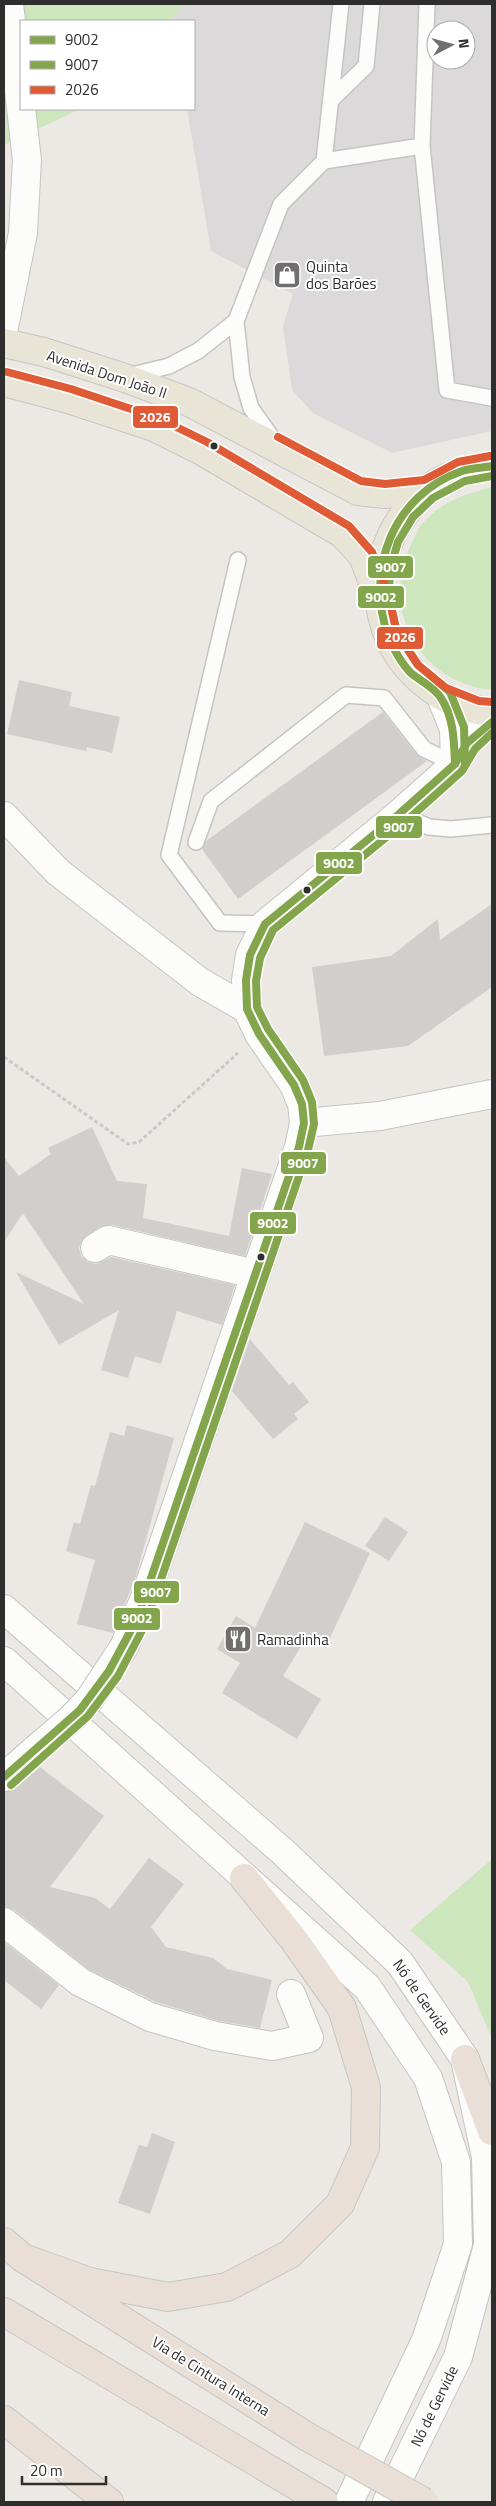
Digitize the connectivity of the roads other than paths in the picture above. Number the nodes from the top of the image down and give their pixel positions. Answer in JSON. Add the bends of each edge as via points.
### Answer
{"nodes":[{"id":1,"x":9,"y":4,"type":"edge"},
{"id":2,"x":341,"y":4,"type":"edge"},
{"id":3,"x":372,"y":4,"type":"edge"},
{"id":4,"x":427,"y":4,"type":"edge"},
{"id":5,"x":20,"y":99,"type":"edge"},
{"id":6,"x":331,"y":100,"type":"junction"},
{"id":7,"x":21,"y":110,"type":"edge"},
{"id":8,"x":422,"y":146,"type":"junction"},
{"id":9,"x":324,"y":161,"type":"junction"},
{"id":10,"x":236,"y":321,"type":"junction"},
{"id":11,"x":4,"y":327,"type":"edge"},
{"id":12,"x":4,"y":343,"type":"edge"},
{"id":13,"x":122,"y":377,"type":"junction"},
{"id":14,"x":4,"y":382,"type":"edge"},
{"id":15,"x":492,"y":398,"type":"edge"},
{"id":16,"x":281,"y":450,"type":"junction"},
{"id":17,"x":492,"y":466,"type":"edge"},
{"id":18,"x":427,"y":490,"type":"junction"},
{"id":19,"x":238,"y":560,"type":"dead end"},
{"id":20,"x":379,"y":598,"type":"junction"},
{"id":21,"x":441,"y":697,"type":"junction"},
{"id":22,"x":492,"y":712,"type":"edge"},
{"id":23,"x":492,"y":722,"type":"edge"},
{"id":24,"x":455,"y":764,"type":"junction"},
{"id":25,"x":399,"y":814,"type":"junction"},
{"id":26,"x":4,"y":816,"type":"edge"},
{"id":27,"x":492,"y":825,"type":"edge"},
{"id":28,"x":196,"y":842,"type":"dead end"},
{"id":29,"x":265,"y":924,"type":"junction"},
{"id":30,"x":247,"y":1009,"type":"junction"},
{"id":31,"x":492,"y":1094,"type":"edge"},
{"id":32,"x":304,"y":1123,"type":"junction"},
{"id":33,"x":95,"y":1248,"type":"dead end"},
{"id":34,"x":256,"y":1274,"type":"junction"},
{"id":35,"x":4,"y":1609,"type":"edge"},
{"id":36,"x":4,"y":1661,"type":"edge"},
{"id":37,"x":4,"y":1777,"type":"edge"},
{"id":38,"x":244,"y":1878,"type":"junction"},
{"id":39,"x":4,"y":1922,"type":"edge"},
{"id":40,"x":291,"y":1994,"type":"dead end"},
{"id":41,"x":465,"y":2059,"type":"junction"},
{"id":42,"x":492,"y":2131,"type":"edge"},
{"id":43,"x":13,"y":2250,"type":"edge"},
{"id":44,"x":4,"y":2312,"type":"edge"},
{"id":45,"x":4,"y":2420,"type":"edge"},
{"id":46,"x":109,"y":2502,"type":"edge"},
{"id":47,"x":324,"y":2502,"type":"edge"},
{"id":48,"x":349,"y":2502,"type":"edge"},
{"id":49,"x":388,"y":2502,"type":"edge"},
{"id":50,"x":424,"y":2502,"type":"edge"}],
"edges":[{"from":1,"to":5,"type":"street"},
{"from":2,"to":6,"type":"lane"},
{"from":3,"to":6,"type":"lane","via":[[366,66]]},
{"from":4,"to":8,"type":"lane"},
{"from":6,"to":9,"type":"lane"},
{"from":7,"to":11,"type":"street","via":[[27,160],[23,233]]},
{"from":8,"to":9,"type":"lane"},
{"from":8,"to":15,"type":"lane","via":[[447,390]]},
{"from":9,"to":10,"type":"lane","via":[[281,204]]},
{"from":10,"to":13,"type":"lane","via":[[198,351],[169,366]]},
{"from":10,"to":16,"type":"lane","via":[[242,377],[251,408]]},
{"from":12,"to":13,"type":"main road","name":"Avenida Dom João II"},
{"from":13,"to":16,"type":"main road","name":"Avenida Dom João II","via":[[189,402]]},
{"from":14,"to":20,"type":"main road","via":[[68,399],[154,428],[202,451],[343,534],[363,556]]},
{"from":16,"to":18,"type":"main road","name":"Avenida Dom João II","via":[[358,491],[385,494]]},
{"from":17,"to":18,"type":"main road","via":[[462,471]]},
{"from":18,"to":20,"type":"main road","via":[[405,511],[389,538],[380,567]]},
{"from":19,"to":29,"type":"lane","via":[[169,855],[220,923]]},
{"from":20,"to":21,"type":"main road","via":[[388,638],[410,672]]},
{"from":21,"to":22,"type":"main road","via":[[477,711]]},
{"from":21,"to":24,"type":"street","via":[[454,729]]},
{"from":23,"to":24,"type":"street","via":[[467,743]]},
{"from":24,"to":25,"type":"street"},
{"from":24,"to":28,"type":"lane","via":[[424,749],[384,698],[346,695],[211,801]]},
{"from":25,"to":27,"type":"lane","via":[[429,827],[451,829]]},
{"from":25,"to":29,"type":"street"},
{"from":26,"to":30,"type":"street","via":[[66,878],[200,982]]},
{"from":29,"to":30,"type":"street","via":[[250,955],[246,980]]},
{"from":30,"to":32,"type":"street","via":[[259,1034],[294,1085],[302,1104]]},
{"from":31,"to":32,"type":"street","via":[[380,1116]]},
{"from":32,"to":34,"type":"street"},
{"from":33,"to":34,"type":"street","via":[[108,1240]]},
{"from":34,"to":37,"type":"street","bridge":true,"via":[[137,1619],[124,1647],[89,1700]]},
{"from":35,"to":41,"type":"street","name":"Nó de Gervide","via":[[282,1850],[400,1963]]},
{"from":36,"to":38,"type":"street"},
{"from":38,"to":43,"type":"highway","via":[[294,1940],[342,2008],[366,2087],[365,2148],[340,2204],[290,2254],[227,2287],[168,2297],[90,2282]]},
{"from":38,"to":48,"type":"street","via":[[367,1987],[428,2078],[456,2162],[458,2244],[426,2340]]},
{"from":39,"to":40,"type":"street","via":[[80,1982],[150,2017],[215,2036],[272,2046],[309,2038]]},
{"from":41,"to":42,"type":"highway"},
{"from":41,"to":49,"type":"street","name":"Nó de Gervide","via":[[486,2157],[488,2244],[458,2357]]},
{"from":43,"to":50,"type":"highway","name":"Via de Cintura Interna","bridge":true,"via":[[306,2436]]},
{"from":44,"to":47,"type":"highway"},
{"from":45,"to":46,"type":"highway"}]}
